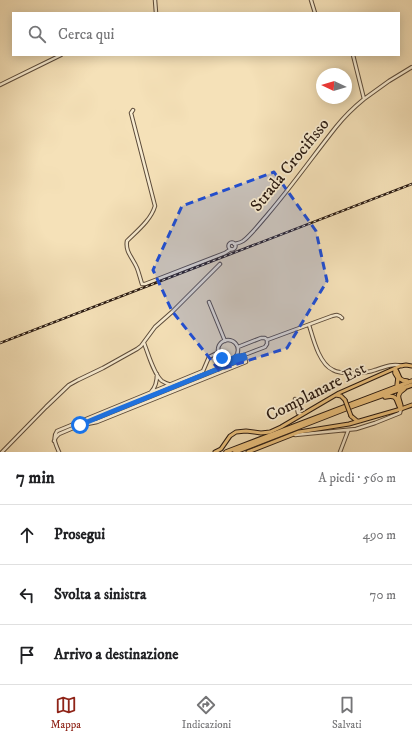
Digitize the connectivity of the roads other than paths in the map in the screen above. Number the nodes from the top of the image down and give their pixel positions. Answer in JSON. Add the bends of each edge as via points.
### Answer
{"nodes":[{"id":1,"x":155,"y":0,"type":"edge"},
{"id":2,"x":311,"y":0,"type":"edge"},
{"id":3,"x":156,"y":12,"type":"edge"},
{"id":4,"x":315,"y":12,"type":"edge"},
{"id":5,"x":59,"y":56,"type":"edge"},
{"id":6,"x":353,"y":56,"type":"edge"},
{"id":7,"x":412,"y":67,"type":"edge"},
{"id":8,"x":0,"y":85,"type":"edge"},
{"id":9,"x":364,"y":99,"type":"junction"},
{"id":10,"x":133,"y":110,"type":"dead end"},
{"id":11,"x":235,"y":245,"type":"junction"},
{"id":12,"x":228,"y":246,"type":"junction"},
{"id":13,"x":231,"y":249,"type":"junction"},
{"id":14,"x":224,"y":253,"type":"junction"},
{"id":15,"x":220,"y":264,"type":"dead end"},
{"id":16,"x":209,"y":302,"type":"dead end"},
{"id":17,"x":342,"y":318,"type":"dead end"},
{"id":18,"x":309,"y":324,"type":"junction"},
{"id":19,"x":267,"y":340,"type":"junction"},
{"id":20,"x":225,"y":341,"type":"junction"},
{"id":21,"x":144,"y":342,"type":"junction"},
{"id":22,"x":238,"y":347,"type":"junction"},
{"id":23,"x":219,"y":352,"type":"junction"},
{"id":24,"x":236,"y":357,"type":"junction"},
{"id":25,"x":244,"y":357,"type":"junction"},
{"id":26,"x":403,"y":366,"type":"junction"},
{"id":27,"x":412,"y":366,"type":"edge"},
{"id":28,"x":395,"y":369,"type":"junction"},
{"id":29,"x":156,"y":374,"type":"junction"},
{"id":30,"x":412,"y":381,"type":"edge"},
{"id":31,"x":171,"y":385,"type":"junction"},
{"id":32,"x":412,"y":385,"type":"edge"},
{"id":33,"x":397,"y":386,"type":"junction"},
{"id":34,"x":346,"y":389,"type":"junction"},
{"id":35,"x":151,"y":392,"type":"junction"},
{"id":36,"x":334,"y":395,"type":"junction"},
{"id":37,"x":295,"y":399,"type":"dead end"},
{"id":38,"x":345,"y":400,"type":"junction"},
{"id":39,"x":412,"y":405,"type":"edge"},
{"id":40,"x":353,"y":406,"type":"junction"},
{"id":41,"x":401,"y":409,"type":"junction"},
{"id":42,"x":302,"y":414,"type":"junction"},
{"id":43,"x":351,"y":416,"type":"junction"},
{"id":44,"x":360,"y":421,"type":"junction"},
{"id":45,"x":349,"y":424,"type":"junction"},
{"id":46,"x":348,"y":431,"type":"junction"},
{"id":47,"x":292,"y":435,"type":"junction"},
{"id":48,"x":54,"y":441,"type":"junction"},
{"id":49,"x":2,"y":452,"type":"edge"},
{"id":50,"x":59,"y":452,"type":"edge"},
{"id":51,"x":215,"y":452,"type":"edge"},
{"id":52,"x":226,"y":452,"type":"edge"},
{"id":53,"x":235,"y":452,"type":"edge"},
{"id":54,"x":248,"y":452,"type":"edge"},
{"id":55,"x":340,"y":452,"type":"edge"}],
"edges":[{"from":1,"to":3,"type":"street"},
{"from":2,"to":4,"type":"street"},
{"from":5,"to":8,"type":"street"},
{"from":6,"to":9,"type":"street"},
{"from":7,"to":9,"type":"street","name":"Strada Crocifisso"},
{"from":9,"to":11,"type":"street","name":"Strada Crocifisso","via":[[337,126],[264,218],[243,241]]},
{"from":10,"to":14,"type":"street","via":[[131,112],[155,206],[126,245],[142,284]]},
{"from":11,"to":12,"type":"street","via":[[232,242]]},
{"from":11,"to":13,"type":"street","via":[[234,249]]},
{"from":12,"to":13,"type":"street"},
{"from":12,"to":14,"type":"street"},
{"from":13,"to":14,"type":"street"},
{"from":15,"to":21,"type":"street","via":[[161,321]]},
{"from":16,"to":20,"type":"street"},
{"from":17,"to":18,"type":"street","via":[[337,315]]},
{"from":18,"to":19,"type":"street"},
{"from":18,"to":26,"type":"street","via":[[322,360],[332,370],[357,373],[393,364]]},
{"from":19,"to":22,"type":"street","via":[[261,338]]},
{"from":19,"to":25,"type":"street","via":[[265,347]]},
{"from":20,"to":22,"type":"street","via":[[234,342]]},
{"from":20,"to":23,"type":"street","via":[[219,346]]},
{"from":21,"to":29,"type":"street"},
{"from":21,"to":49,"type":"street","via":[[137,349],[69,386]]},
{"from":22,"to":24,"type":"street"},
{"from":23,"to":24,"type":"street","via":[[222,358],[228,360]]},
{"from":23,"to":31,"type":"street","via":[[209,357],[203,371]]},
{"from":24,"to":25,"type":"street"},
{"from":25,"to":48,"type":"street","via":[[59,434]]},
{"from":26,"to":27,"type":"main road","name":"Complanare Est"},
{"from":26,"to":28,"type":"main road","name":"Complanare Est"},
{"from":28,"to":30,"type":"highway","via":[[402,381]]},
{"from":28,"to":33,"type":"highway"},
{"from":28,"to":34,"type":"main road","name":"Complanare Est"},
{"from":29,"to":31,"type":"street"},
{"from":29,"to":35,"type":"street","via":[[156,385]]},
{"from":30,"to":33,"type":"highway"},
{"from":31,"to":35,"type":"street"},
{"from":32,"to":40,"type":"highway"},
{"from":32,"to":41,"type":"highway","via":[[399,395]]},
{"from":33,"to":52,"type":"highway"},
{"from":34,"to":36,"type":"main road","name":"Complanare Est"},
{"from":34,"to":38,"type":"main road"},
{"from":35,"to":48,"type":"street","via":[[57,431]]},
{"from":36,"to":38,"type":"main road"},
{"from":36,"to":42,"type":"main road","name":"Complanare Est"},
{"from":37,"to":42,"type":"street","via":[[298,414]]},
{"from":38,"to":43,"type":"main road","bridge":true},
{"from":39,"to":41,"type":"main road"},
{"from":40,"to":41,"type":"highway","via":[[391,396],[397,400]]},
{"from":40,"to":53,"type":"highway"},
{"from":41,"to":44,"type":"main road"},
{"from":41,"to":46,"type":"street","via":[[400,413]]},
{"from":42,"to":51,"type":"main road","name":"Complanare Est","via":[[270,432],[236,432]]},
{"from":43,"to":44,"type":"main road"},
{"from":43,"to":45,"type":"main road"},
{"from":44,"to":45,"type":"main road"},
{"from":45,"to":47,"type":"main road"},
{"from":46,"to":47,"type":"street"},
{"from":46,"to":55,"type":"street"},
{"from":47,"to":54,"type":"main road"},
{"from":48,"to":50,"type":"street"}]}
